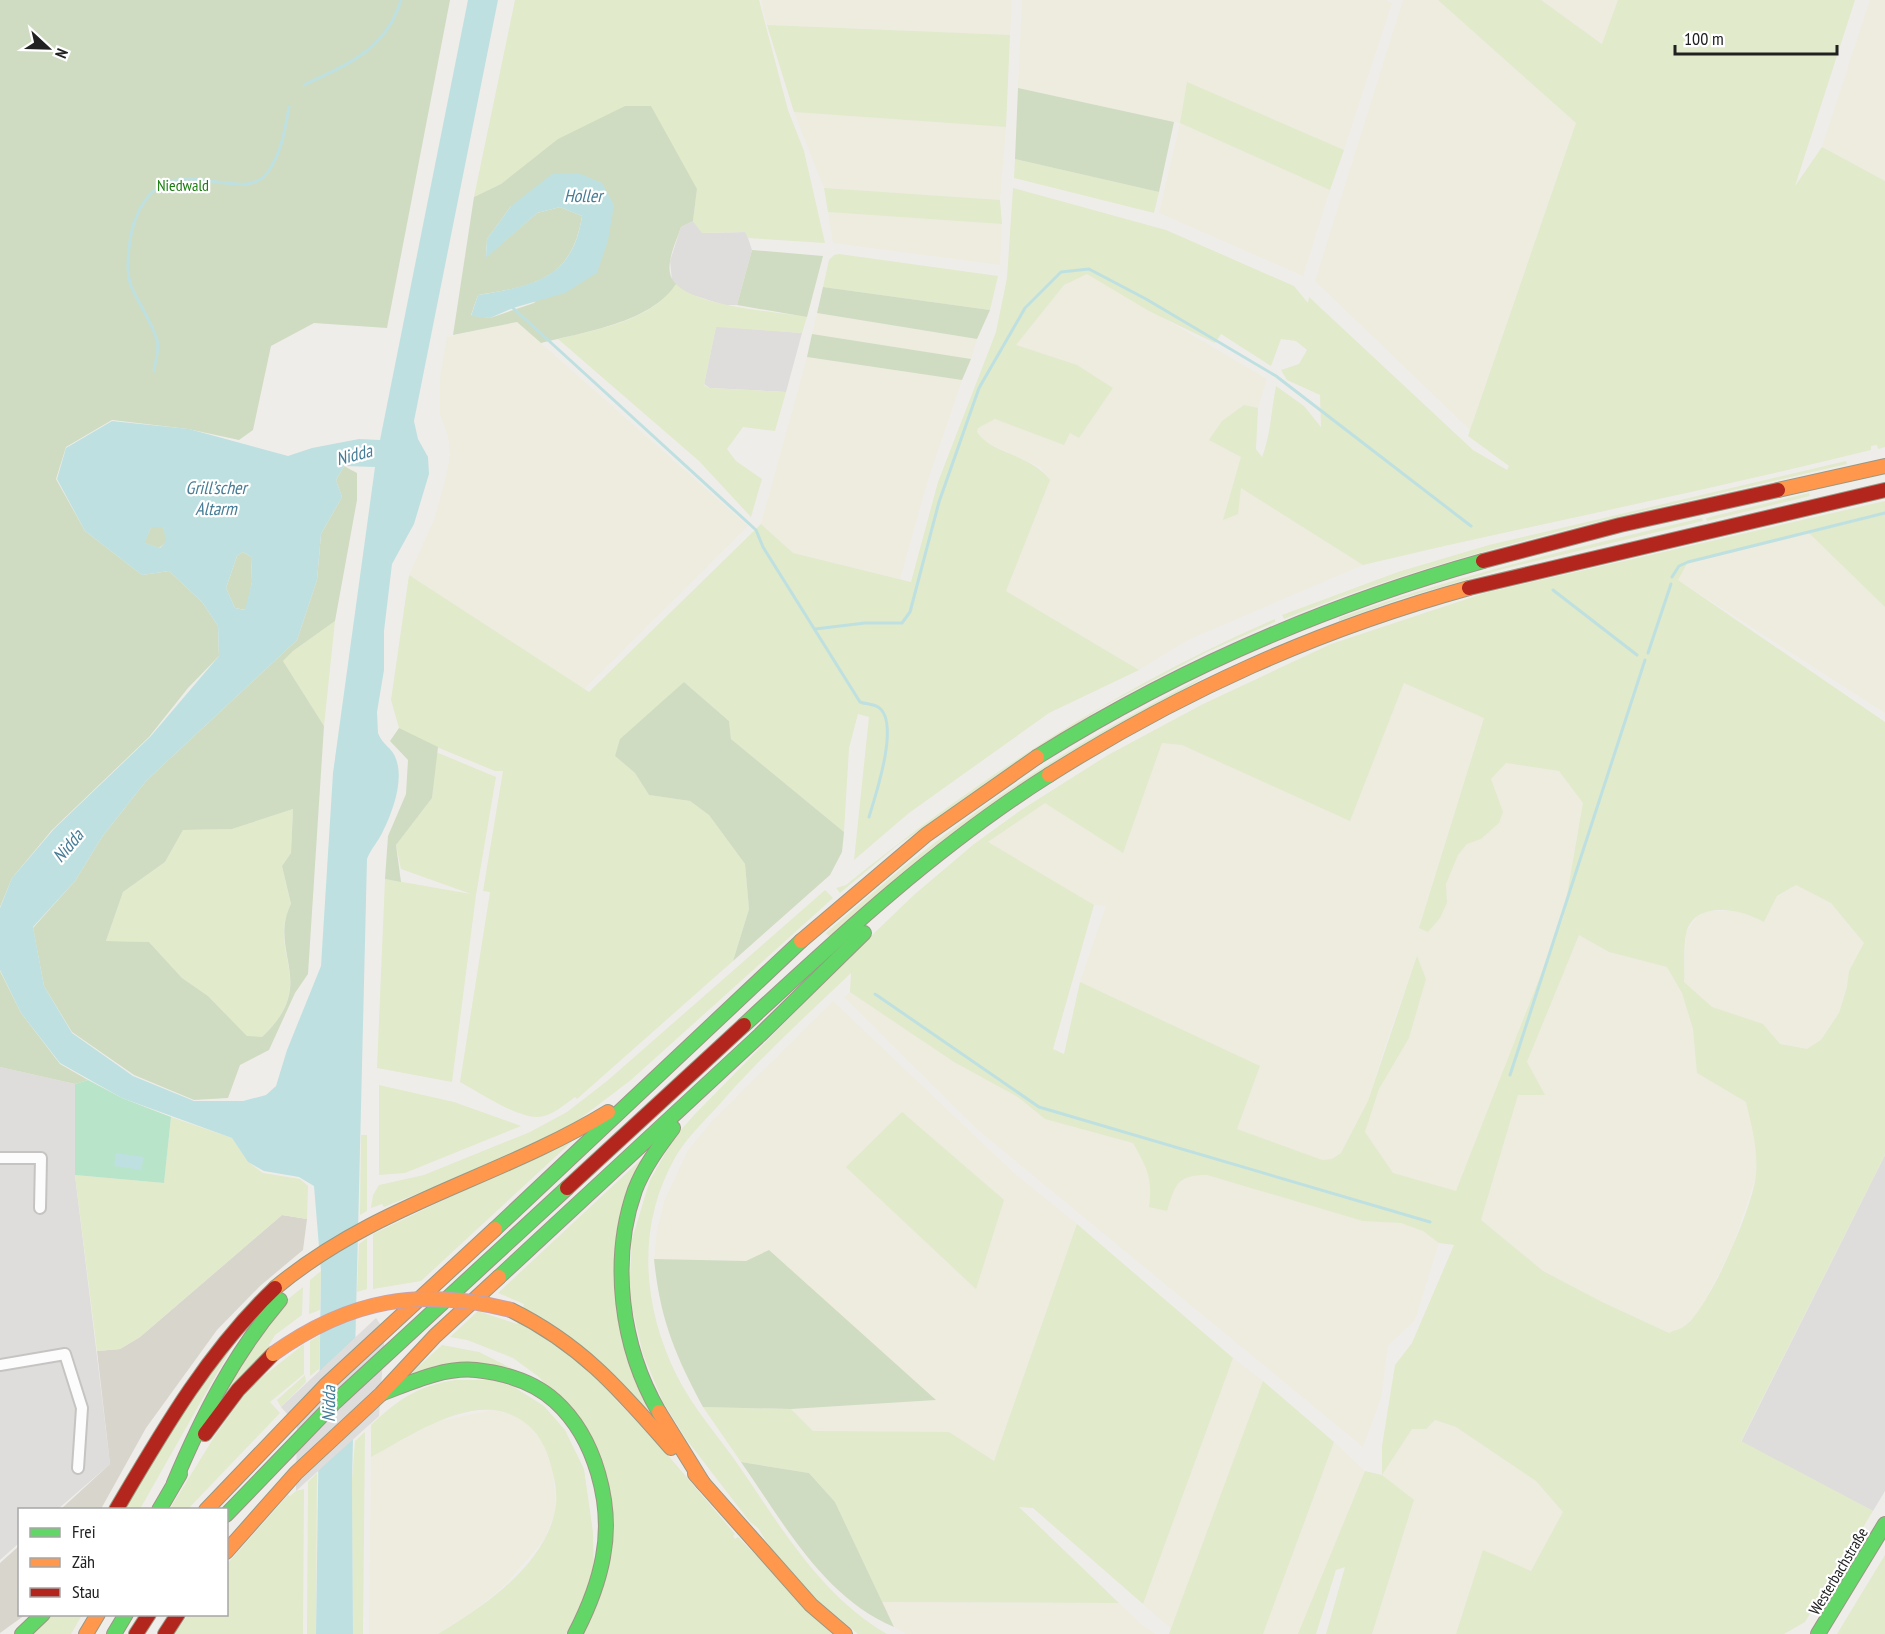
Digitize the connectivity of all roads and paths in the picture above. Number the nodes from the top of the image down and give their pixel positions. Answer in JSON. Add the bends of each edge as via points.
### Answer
{"nodes":[{"id":1,"x":1885,"y":466,"type":"edge"},
{"id":2,"x":1885,"y":490,"type":"edge"},
{"id":3,"x":966,"y":832,"type":"junction"},
{"id":4,"x":760,"y":1035,"type":"junction"},
{"id":5,"x":636,"y":1096,"type":"junction"},
{"id":6,"x":0,"y":1158,"type":"edge"},
{"id":7,"x":40,"y":1208,"type":"dead end"},
{"id":8,"x":285,"y":1286,"type":"junction"},
{"id":9,"x":0,"y":1365,"type":"edge"},
{"id":10,"x":381,"y":1394,"type":"junction"},
{"id":11,"x":78,"y":1468,"type":"dead end"},
{"id":12,"x":703,"y":1483,"type":"junction"},
{"id":13,"x":174,"y":1484,"type":"junction"},
{"id":14,"x":117,"y":1508,"type":"edge"},
{"id":15,"x":160,"y":1508,"type":"edge"},
{"id":16,"x":207,"y":1508,"type":"edge"},
{"id":17,"x":228,"y":1513,"type":"edge"},
{"id":18,"x":1885,"y":1524,"type":"edge"},
{"id":19,"x":228,"y":1550,"type":"edge"},
{"id":20,"x":41,"y":1616,"type":"edge"},
{"id":21,"x":97,"y":1616,"type":"edge"},
{"id":22,"x":125,"y":1616,"type":"edge"},
{"id":23,"x":149,"y":1616,"type":"edge"},
{"id":24,"x":177,"y":1616,"type":"edge"},
{"id":25,"x":22,"y":1634,"type":"edge"},
{"id":26,"x":87,"y":1634,"type":"edge"},
{"id":27,"x":114,"y":1634,"type":"edge"},
{"id":28,"x":136,"y":1634,"type":"edge"},
{"id":29,"x":165,"y":1634,"type":"edge"},
{"id":30,"x":575,"y":1634,"type":"edge"},
{"id":31,"x":845,"y":1634,"type":"edge"},
{"id":32,"x":1818,"y":1634,"type":"edge"}],
"edges":[{"from":1,"to":5,"type":"main road","via":[[1515,551],[1416,579],[1314,616],[1194,669],[1025,766],[930,833],[798,945]]},
{"from":2,"to":3,"type":"main road","via":[[1518,575],[1438,597],[1294,646],[1221,678],[1100,743]]},
{"from":3,"to":4,"type":"main road"},
{"from":3,"to":17,"type":"main road","via":[[823,952],[297,1439]]},
{"from":4,"to":10,"type":"main road","via":[[435,1336]]},
{"from":4,"to":12,"type":"main road","via":[[658,1147],[630,1206],[622,1240],[620,1292],[627,1334],[651,1398]]},
{"from":5,"to":8,"type":"main road","via":[[538,1152],[375,1222],[338,1244]]},
{"from":5,"to":16,"type":"main road","via":[[292,1417]]},
{"from":6,"to":7,"type":"street","via":[[41,1158]]},
{"from":8,"to":13,"type":"main road","via":[[217,1388]]},
{"from":8,"to":14,"type":"main road","via":[[230,1334],[203,1365]]},
{"from":9,"to":11,"type":"street","via":[[65,1354],[82,1408]]},
{"from":10,"to":19,"type":"main road","via":[[296,1473]]},
{"from":10,"to":30,"type":"main road","via":[[439,1372],[477,1370],[497,1373],[536,1389],[569,1417],[583,1435],[601,1478],[607,1530],[599,1582]]},
{"from":12,"to":13,"type":"main road","bridge":true,"via":[[599,1367],[560,1335],[511,1310],[432,1295],[363,1306],[313,1326],[273,1354],[212,1423]]},
{"from":12,"to":31,"type":"main road","via":[[811,1605]]},
{"from":13,"to":15,"type":"main road"},
{"from":18,"to":32,"type":"main road","name":"Westerbachstraße"},
{"from":20,"to":25,"type":"main road"},
{"from":21,"to":26,"type":"main road"},
{"from":22,"to":27,"type":"main road"},
{"from":23,"to":28,"type":"main road"},
{"from":24,"to":29,"type":"main road"}]}
